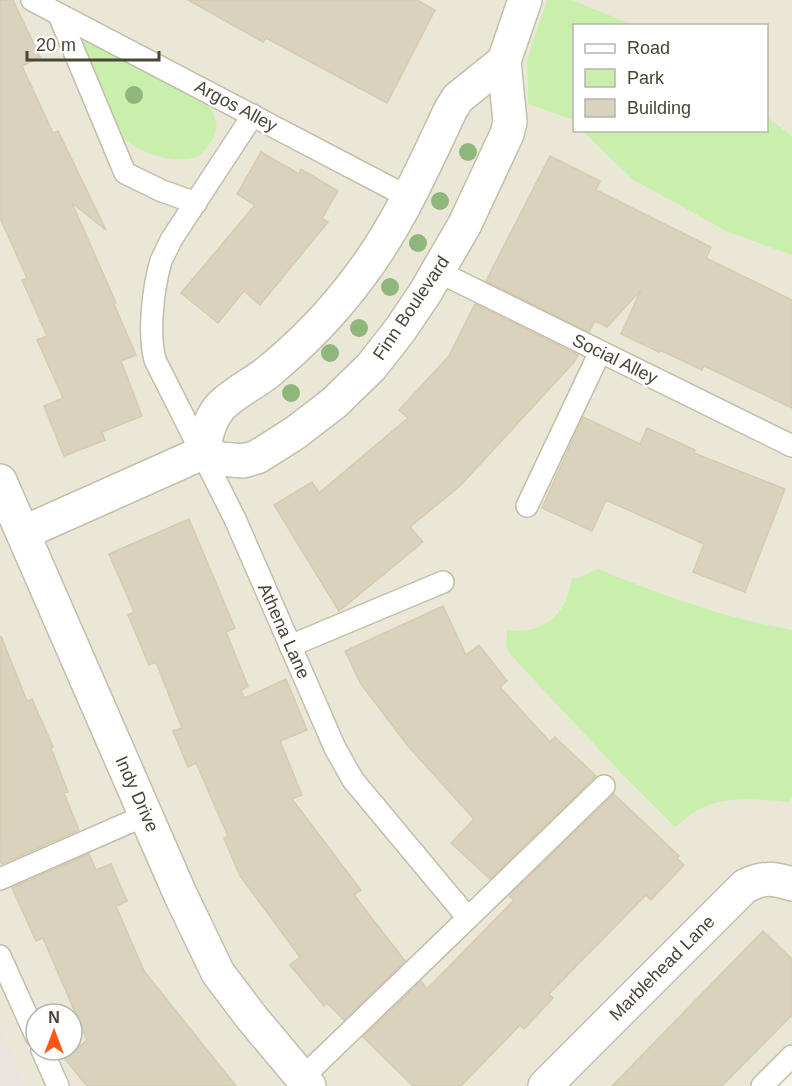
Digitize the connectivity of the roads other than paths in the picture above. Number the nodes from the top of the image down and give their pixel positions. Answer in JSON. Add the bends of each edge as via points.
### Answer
{"nodes":[{"id":1,"x":32,"y":0,"type":"edge"},
{"id":2,"x":525,"y":0,"type":"edge"},
{"id":3,"x":59,"y":15,"type":"junction"},
{"id":4,"x":504,"y":61,"type":"junction"},
{"id":5,"x":254,"y":115,"type":"junction"},
{"id":6,"x":408,"y":197,"type":"junction"},
{"id":7,"x":196,"y":203,"type":"junction"},
{"id":8,"x":437,"y":272,"type":"junction"},
{"id":9,"x":600,"y":352,"type":"junction"},
{"id":10,"x":792,"y":446,"type":"edge"},
{"id":11,"x":202,"y":453,"type":"junction"},
{"id":12,"x":0,"y":481,"type":"edge"},
{"id":13,"x":527,"y":506,"type":"dead end"},
{"id":14,"x":23,"y":533,"type":"junction"},
{"id":15,"x":443,"y":582,"type":"dead end"},
{"id":16,"x":290,"y":646,"type":"junction"},
{"id":17,"x":604,"y":786,"type":"dead end"},
{"id":18,"x":146,"y":815,"type":"junction"},
{"id":19,"x":0,"y":879,"type":"edge"},
{"id":20,"x":792,"y":884,"type":"edge"},
{"id":21,"x":468,"y":918,"type":"junction"},
{"id":22,"x":0,"y":956,"type":"edge"},
{"id":23,"x":24,"y":1009,"type":"edge"},
{"id":24,"x":792,"y":1056,"type":"edge"},
{"id":25,"x":47,"y":1062,"type":"edge"},
{"id":26,"x":306,"y":1082,"type":"edge"},
{"id":27,"x":58,"y":1086,"type":"edge"},
{"id":28,"x":545,"y":1086,"type":"edge"},
{"id":29,"x":762,"y":1086,"type":"edge"}],
"edges":[{"from":1,"to":3,"type":"lane","name":"Argos Alley"},
{"from":2,"to":4,"type":"street","name":"Finn Boulevard"},
{"from":3,"to":5,"type":"lane","name":"Argos Alley"},
{"from":3,"to":7,"type":"lane","via":[[125,173]]},
{"from":4,"to":6,"type":"street","via":[[458,98]]},
{"from":4,"to":8,"type":"street","name":"Finn Boulevard","via":[[509,128],[470,214]]},
{"from":5,"to":6,"type":"lane","name":"Argos Alley"},
{"from":5,"to":7,"type":"lane","name":"Athena Lane"},
{"from":6,"to":11,"type":"street","via":[[380,249],[333,309],[268,372],[221,406],[211,420]]},
{"from":7,"to":11,"type":"lane","name":"Athena Lane","via":[[162,260],[155,291],[152,345],[155,360]]},
{"from":8,"to":9,"type":"lane","name":"Social Alley"},
{"from":8,"to":11,"type":"street","name":"Finn Boulevard","via":[[371,367],[295,433],[257,457],[243,461]]},
{"from":9,"to":10,"type":"lane","name":"Social Alley"},
{"from":9,"to":13,"type":"lane"},
{"from":11,"to":14,"type":"street"},
{"from":11,"to":16,"type":"lane","name":"Athena Lane"},
{"from":12,"to":14,"type":"street","name":"Indy Drive"},
{"from":14,"to":18,"type":"street","name":"Indy Drive"},
{"from":15,"to":16,"type":"lane"},
{"from":16,"to":21,"type":"lane","name":"Athena Lane","via":[[353,780]]},
{"from":17,"to":21,"type":"lane"},
{"from":18,"to":19,"type":"lane"},
{"from":18,"to":26,"type":"street","name":"Indy Drive","via":[[218,973]]},
{"from":20,"to":28,"type":"street","name":"Marblehead Lane","via":[[759,879],[744,886]]},
{"from":21,"to":26,"type":"lane"},
{"from":22,"to":23,"type":"lane"},
{"from":24,"to":29,"type":"lane"},
{"from":25,"to":27,"type":"lane"}]}
